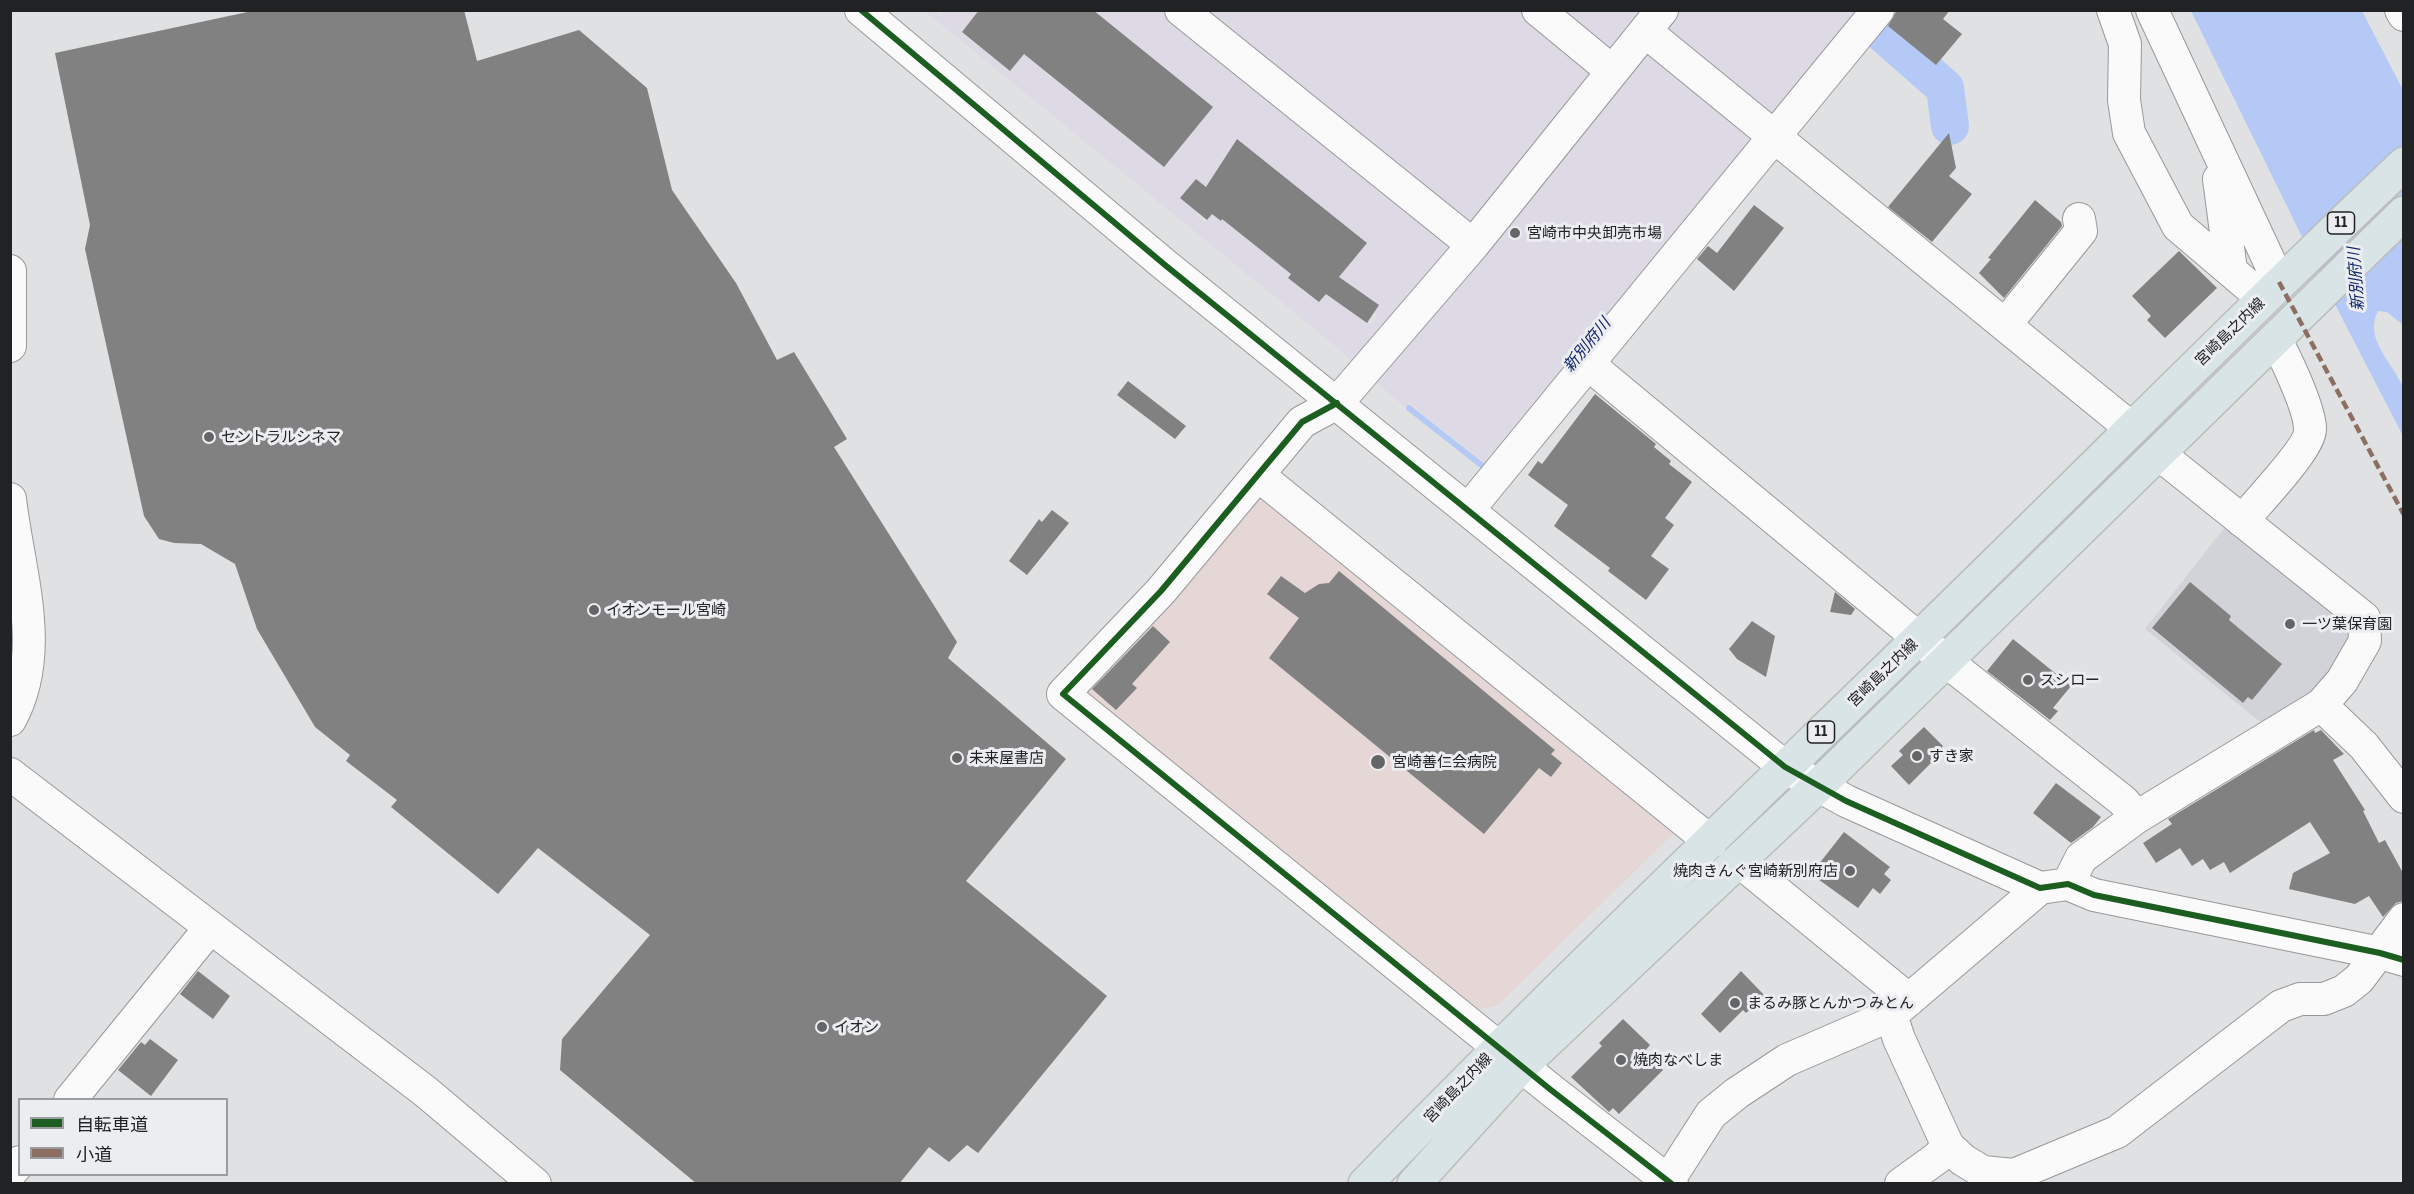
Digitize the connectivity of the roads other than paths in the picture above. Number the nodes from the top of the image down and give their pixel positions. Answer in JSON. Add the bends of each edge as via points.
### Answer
{"nodes":[{"id":1,"x":861,"y":10,"type":"edge"},
{"id":2,"x":1181,"y":10,"type":"edge"},
{"id":3,"x":1538,"y":10,"type":"edge"},
{"id":4,"x":1878,"y":10,"type":"edge"},
{"id":5,"x":2113,"y":10,"type":"edge"},
{"id":6,"x":2152,"y":10,"type":"edge"},
{"id":7,"x":2401,"y":10,"type":"edge"},
{"id":8,"x":2403,"y":15,"type":"edge"},
{"id":9,"x":1653,"y":21,"type":"edge"},
{"id":10,"x":1612,"y":71,"type":"junction"},
{"id":11,"x":1774,"y":136,"type":"junction"},
{"id":12,"x":2219,"y":157,"type":"junction"},
{"id":13,"x":2403,"y":164,"type":"edge"},
{"id":14,"x":2403,"y":213,"type":"edge"},
{"id":15,"x":2079,"y":219,"type":"dead end"},
{"id":16,"x":1473,"y":246,"type":"junction"},
{"id":17,"x":2231,"y":270,"type":"junction"},
{"id":18,"x":10,"y":272,"type":"edge"},
{"id":19,"x":2271,"y":290,"type":"junction"},
{"id":20,"x":2005,"y":325,"type":"junction"},
{"id":21,"x":2275,"y":339,"type":"junction"},
{"id":22,"x":10,"y":346,"type":"edge"},
{"id":23,"x":1587,"y":363,"type":"junction"},
{"id":24,"x":1337,"y":403,"type":"junction"},
{"id":25,"x":2131,"y":429,"type":"junction"},
{"id":26,"x":2159,"y":454,"type":"junction"},
{"id":27,"x":1258,"y":475,"type":"junction"},
{"id":28,"x":10,"y":499,"type":"edge"},
{"id":29,"x":1468,"y":510,"type":"junction"},
{"id":30,"x":2242,"y":520,"type":"junction"},
{"id":31,"x":1920,"y":638,"type":"junction"},
{"id":32,"x":1946,"y":661,"type":"junction"},
{"id":33,"x":2321,"y":705,"type":"junction"},
{"id":34,"x":10,"y":720,"type":"edge"},
{"id":35,"x":1785,"y":767,"type":"junction"},
{"id":36,"x":10,"y":774,"type":"edge"},
{"id":37,"x":1819,"y":785,"type":"junction"},
{"id":38,"x":2403,"y":797,"type":"edge"},
{"id":39,"x":2136,"y":817,"type":"junction"},
{"id":40,"x":1711,"y":842,"type":"junction"},
{"id":41,"x":1739,"y":861,"type":"junction"},
{"id":42,"x":2054,"y":886,"type":"junction"},
{"id":43,"x":2403,"y":919,"type":"edge"},
{"id":44,"x":210,"y":928,"type":"junction"},
{"id":45,"x":2392,"y":956,"type":"edge"},
{"id":46,"x":1900,"y":1008,"type":"junction"},
{"id":47,"x":1510,"y":1057,"type":"junction"},
{"id":48,"x":72,"y":1098,"type":"edge"},
{"id":49,"x":1948,"y":1146,"type":"junction"},
{"id":50,"x":2022,"y":1178,"type":"edge"},
{"id":51,"x":1669,"y":1183,"type":"edge"},
{"id":52,"x":535,"y":1184,"type":"edge"},
{"id":53,"x":1365,"y":1184,"type":"edge"},
{"id":54,"x":1414,"y":1184,"type":"edge"},
{"id":55,"x":1901,"y":1184,"type":"edge"}],
"edges":[{"from":1,"to":24,"type":"street","via":[[1165,265]]},
{"from":2,"to":16,"type":"street"},
{"from":3,"to":10,"type":"street"},
{"from":4,"to":11,"type":"street"},
{"from":5,"to":17,"type":"street","via":[[2125,44],[2124,100],[2129,133],[2178,226]]},
{"from":6,"to":12,"type":"street"},
{"from":7,"to":8,"type":"street"},
{"from":9,"to":10,"type":"street"},
{"from":9,"to":11,"type":"street"},
{"from":10,"to":16,"type":"street"},
{"from":11,"to":20,"type":"street"},
{"from":11,"to":23,"type":"street"},
{"from":12,"to":17,"type":"street"},
{"from":12,"to":19,"type":"street"},
{"from":13,"to":19,"type":"main road","name":"宮崎島之内線","number":"11"},
{"from":14,"to":21,"type":"main road","name":"宮崎島之内線","number":"11"},
{"from":15,"to":20,"type":"street","via":[[2081,231]]},
{"from":16,"to":24,"type":"street"},
{"from":17,"to":19,"type":"street"},
{"from":18,"to":22,"type":"street"},
{"from":19,"to":25,"type":"main road","name":"宮崎島之内線","number":"11"},
{"from":20,"to":25,"type":"street"},
{"from":21,"to":26,"type":"main road","name":"宮崎島之内線","number":"11"},
{"from":21,"to":30,"type":"street","via":[[2290,365],[2310,429],[2305,446]]},
{"from":23,"to":29,"type":"street"},
{"from":23,"to":31,"type":"street"},
{"from":24,"to":27,"type":"street","via":[[1302,422]]},
{"from":24,"to":29,"type":"street"},
{"from":25,"to":31,"type":"main road","name":"宮崎島之内線","number":"11"},
{"from":26,"to":30,"type":"street"},
{"from":26,"to":32,"type":"main road","name":"宮崎島之内線","number":"11"},
{"from":27,"to":40,"type":"street"},
{"from":27,"to":47,"type":"street","via":[[1161,591],[1063,694]]},
{"from":28,"to":34,"type":"street","via":[[23,578],[29,650],[25,680]]},
{"from":29,"to":35,"type":"street"},
{"from":30,"to":33,"type":"street","via":[[2364,618],[2365,641],[2342,681]]},
{"from":31,"to":32,"type":"street"},
{"from":31,"to":35,"type":"main road","name":"宮崎島之内線","number":"11"},
{"from":32,"to":37,"type":"main road","name":"宮崎島之内線","number":"11"},
{"from":32,"to":39,"type":"street","via":[[2123,801]]},
{"from":33,"to":38,"type":"street","via":[[2364,746]]},
{"from":33,"to":39,"type":"street"},
{"from":35,"to":37,"type":"street"},
{"from":35,"to":40,"type":"main road","name":"宮崎島之内線","number":"11"},
{"from":36,"to":44,"type":"street"},
{"from":37,"to":41,"type":"main road","name":"宮崎島之内線","number":"11"},
{"from":37,"to":42,"type":"street","via":[[1915,834]]},
{"from":39,"to":42,"type":"street","via":[[2080,858]]},
{"from":40,"to":47,"type":"main road","name":"宮崎島之内線","number":"11"},
{"from":41,"to":46,"type":"street"},
{"from":41,"to":47,"type":"main road","name":"宮崎島之内線","number":"11"},
{"from":42,"to":45,"type":"street"},
{"from":42,"to":46,"type":"street"},
{"from":43,"to":45,"type":"street"},
{"from":44,"to":48,"type":"street"},
{"from":44,"to":52,"type":"street","via":[[426,1092]]},
{"from":45,"to":50,"type":"street","via":[[2344,991],[2324,999],[2300,999],[2281,1006],[2117,1131]]},
{"from":46,"to":49,"type":"street","via":[[1899,1039]]},
{"from":46,"to":51,"type":"street","via":[[1787,1060],[1737,1093],[1711,1114]]},
{"from":47,"to":51,"type":"street"},
{"from":47,"to":53,"type":"main road","name":"宮崎島之内線","number":"11"},
{"from":47,"to":54,"type":"main road","name":"宮崎島之内線","number":"11"},
{"from":49,"to":50,"type":"street","via":[[1983,1172]]},
{"from":49,"to":55,"type":"street"}]}
